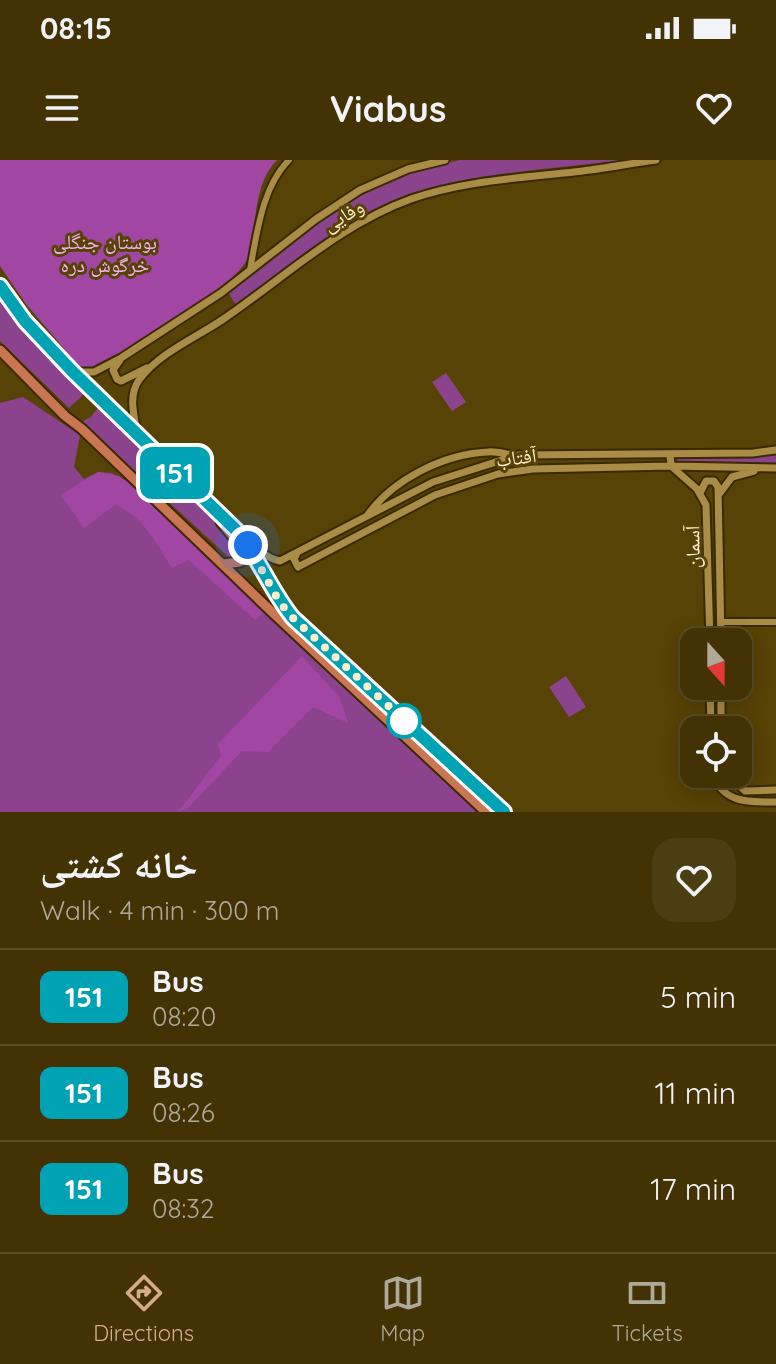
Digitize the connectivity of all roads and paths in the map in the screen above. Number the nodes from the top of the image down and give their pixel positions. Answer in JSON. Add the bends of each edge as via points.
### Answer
{"nodes":[{"id":1,"x":289,"y":160,"type":"edge"},
{"id":2,"x":445,"y":160,"type":"edge"},
{"id":3,"x":656,"y":160,"type":"edge"},
{"id":4,"x":428,"y":162,"type":"edge"},
{"id":5,"x":250,"y":270,"type":"junction"},
{"id":6,"x":0,"y":286,"type":"edge"},
{"id":7,"x":0,"y":350,"type":"edge"},
{"id":8,"x":121,"y":358,"type":"junction"},
{"id":9,"x":157,"y":361,"type":"junction"},
{"id":10,"x":72,"y":371,"type":"junction"},
{"id":11,"x":137,"y":433,"type":"junction"},
{"id":12,"x":776,"y":450,"type":"edge"},
{"id":13,"x":670,"y":454,"type":"junction"},
{"id":14,"x":520,"y":455,"type":"junction"},
{"id":15,"x":671,"y":466,"type":"junction"},
{"id":16,"x":772,"y":468,"type":"edge"},
{"id":17,"x":700,"y":493,"type":"junction"},
{"id":18,"x":719,"y":495,"type":"junction"},
{"id":19,"x":202,"y":498,"type":"junction"},
{"id":20,"x":365,"y":518,"type":"junction"},
{"id":21,"x":247,"y":544,"type":"junction"},
{"id":22,"x":297,"y":553,"type":"junction"},
{"id":23,"x":223,"y":564,"type":"junction"},
{"id":24,"x":721,"y":622,"type":"junction"},
{"id":25,"x":776,"y":622,"type":"edge"},
{"id":26,"x":710,"y":628,"type":"edge"},
{"id":27,"x":721,"y":628,"type":"edge"},
{"id":28,"x":722,"y":788,"type":"edge"},
{"id":29,"x":742,"y":788,"type":"edge"},
{"id":30,"x":776,"y":790,"type":"edge"},
{"id":31,"x":776,"y":802,"type":"edge"},
{"id":32,"x":486,"y":812,"type":"edge"},
{"id":33,"x":504,"y":812,"type":"edge"}],
"edges":[{"from":1,"to":5,"type":"street","via":[[268,195]]},
{"from":2,"to":4,"type":"street","name":"وفایی"},
{"from":3,"to":9,"type":"street","name":"وفایی","via":[[470,183],[392,207],[334,237]]},
{"from":4,"to":5,"type":"street","name":"وفایی","via":[[338,202]]},
{"from":5,"to":8,"type":"street","name":"وفایی"},
{"from":6,"to":10,"type":"main road"},
{"from":7,"to":23,"type":"main road"},
{"from":8,"to":9,"type":"street","via":[[113,370],[121,381]]},
{"from":8,"to":10,"type":"street","name":"وفایی","via":[[94,372]]},
{"from":9,"to":11,"type":"street","name":"وفایی","via":[[133,394]]},
{"from":10,"to":11,"type":"main road"},
{"from":11,"to":19,"type":"main road"},
{"from":12,"to":13,"type":"street","name":"آفتاب"},
{"from":13,"to":14,"type":"street","name":"آفتاب"},
{"from":13,"to":15,"type":"street"},
{"from":14,"to":20,"type":"street","name":"آفتاب","via":[[433,482]]},
{"from":14,"to":20,"type":"street","via":[[488,452],[441,462],[407,478],[380,498]]},
{"from":15,"to":16,"type":"street","name":"آفتاب"},
{"from":15,"to":17,"type":"street"},
{"from":15,"to":22,"type":"street","name":"آفتاب","via":[[498,474],[435,495],[298,567]]},
{"from":16,"to":18,"type":"street","via":[[732,477]]},
{"from":17,"to":18,"type":"street","via":[[703,484],[712,481]]},
{"from":17,"to":26,"type":"street","name":"آسمان","via":[[708,523]]},
{"from":18,"to":24,"type":"street","name":"آسمان"},
{"from":19,"to":21,"type":"main road"},
{"from":19,"to":23,"type":"main road","via":[[242,550],[240,562]]},
{"from":20,"to":22,"type":"street","name":"آفتاب"},
{"from":21,"to":22,"type":"street","name":"آفتاب","via":[[271,560]]},
{"from":21,"to":33,"type":"main road","via":[[293,618]]},
{"from":23,"to":32,"type":"main road"},
{"from":24,"to":25,"type":"street"},
{"from":24,"to":27,"type":"street","name":"آسمان"},
{"from":28,"to":31,"type":"street","via":[[736,800]]},
{"from":29,"to":30,"type":"street"}]}
